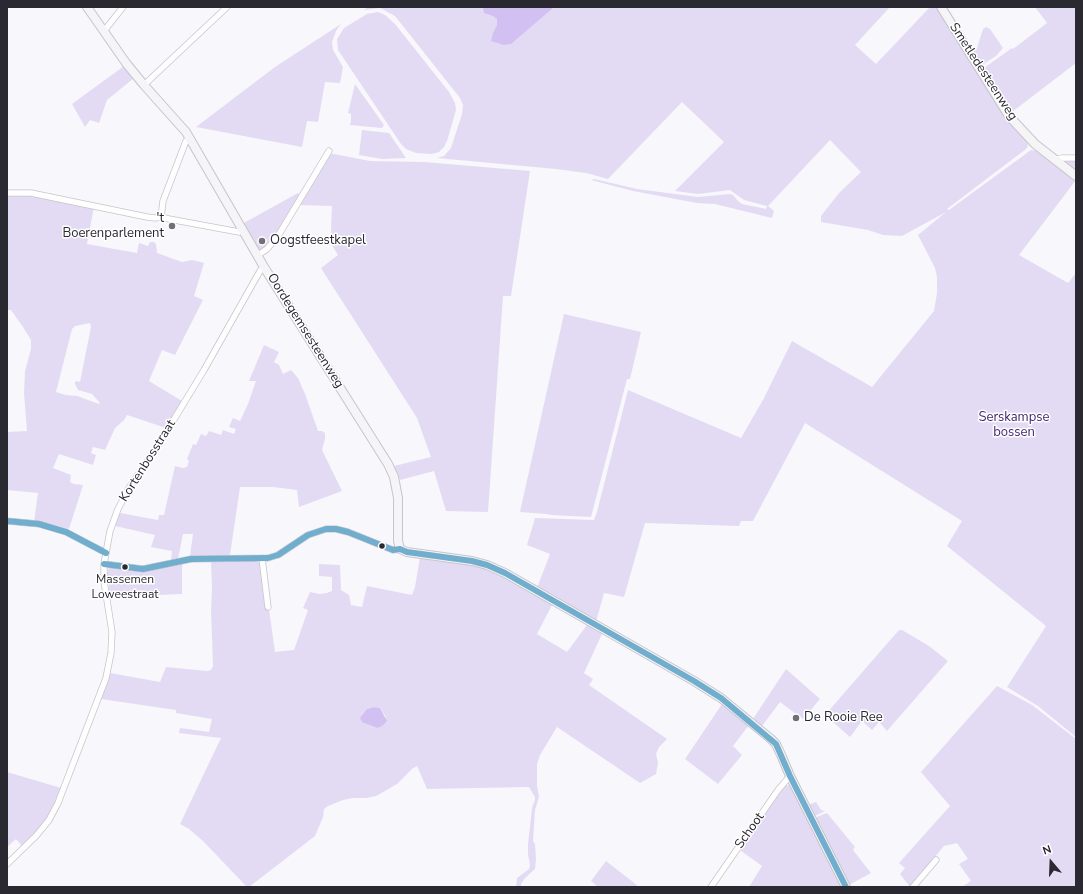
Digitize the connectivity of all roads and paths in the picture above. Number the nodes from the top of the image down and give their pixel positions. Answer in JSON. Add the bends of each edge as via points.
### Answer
{"nodes":[{"id":1,"x":87,"y":7,"type":"edge"},
{"id":2,"x":123,"y":7,"type":"edge"},
{"id":3,"x":227,"y":7,"type":"edge"},
{"id":4,"x":941,"y":7,"type":"edge"},
{"id":5,"x":104,"y":31,"type":"junction"},
{"id":6,"x":144,"y":85,"type":"junction"},
{"id":7,"x":190,"y":138,"type":"junction"},
{"id":8,"x":329,"y":151,"type":"dead end"},
{"id":9,"x":1076,"y":158,"type":"edge"},
{"id":10,"x":1055,"y":160,"type":"junction"},
{"id":11,"x":1076,"y":176,"type":"edge"},
{"id":12,"x":7,"y":193,"type":"edge"},
{"id":13,"x":161,"y":217,"type":"junction"},
{"id":14,"x":243,"y":230,"type":"junction"},
{"id":15,"x":258,"y":255,"type":"junction"},
{"id":16,"x":264,"y":267,"type":"junction"},
{"id":17,"x":7,"y":521,"type":"edge"},
{"id":18,"x":400,"y":549,"type":"junction"},
{"id":19,"x":106,"y":553,"type":"junction"},
{"id":20,"x":262,"y":558,"type":"junction"},
{"id":21,"x":104,"y":564,"type":"junction"},
{"id":22,"x":268,"y":607,"type":"dead end"},
{"id":23,"x":790,"y":776,"type":"junction"},
{"id":24,"x":936,"y":860,"type":"dead end"},
{"id":25,"x":7,"y":864,"type":"edge"},
{"id":26,"x":711,"y":887,"type":"edge"},
{"id":27,"x":846,"y":887,"type":"edge"},
{"id":28,"x":913,"y":887,"type":"edge"}],
"edges":[{"from":1,"to":5,"type":"street","name":"Oordegemsesteenweg"},
{"from":2,"to":5,"type":"street"},
{"from":3,"to":6,"type":"street"},
{"from":4,"to":10,"type":"street","name":"Smetledesteenweg","via":[[1009,116]]},
{"from":5,"to":6,"type":"street","name":"Oordegemsesteenweg"},
{"from":6,"to":7,"type":"street","name":"Oordegemsesteenweg"},
{"from":7,"to":13,"type":"street","via":[[186,141],[163,202]]},
{"from":7,"to":14,"type":"street","name":"Oordegemsesteenweg"},
{"from":8,"to":15,"type":"street","via":[[278,236]]},
{"from":9,"to":10,"type":"street"},
{"from":10,"to":11,"type":"street","name":"Smetledesteenweg"},
{"from":12,"to":13,"type":"street","via":[[31,193],[147,217]]},
{"from":13,"to":14,"type":"street","via":[[239,232]]},
{"from":14,"to":15,"type":"street","name":"Oordegemsesteenweg"},
{"from":15,"to":16,"type":"street","name":"Oordegemsesteenweg"},
{"from":16,"to":18,"type":"street","name":"Oordegemsesteenweg","via":[[392,471],[398,498]]},
{"from":16,"to":19,"type":"street","name":"Kortenbosstraat","via":[[159,444],[129,488],[110,531]]},
{"from":17,"to":19,"type":"street","via":[[39,524],[66,532]]},
{"from":18,"to":20,"type":"street","via":[[393,550],[348,532],[326,529],[308,535],[278,555]]},
{"from":18,"to":23,"type":"street","via":[[472,561],[505,573],[694,681],[721,698],[771,739],[779,749]]},
{"from":19,"to":21,"type":"street","name":"Kortenbosstraat"},
{"from":20,"to":21,"type":"street","via":[[191,559],[144,569]]},
{"from":20,"to":22,"type":"street"},
{"from":21,"to":25,"type":"street","name":"Kortenbosstraat","via":[[112,632],[106,678],[58,803],[49,820]]},
{"from":23,"to":26,"type":"street","name":"Schoot"},
{"from":23,"to":27,"type":"street"},
{"from":24,"to":28,"type":"street"}]}
